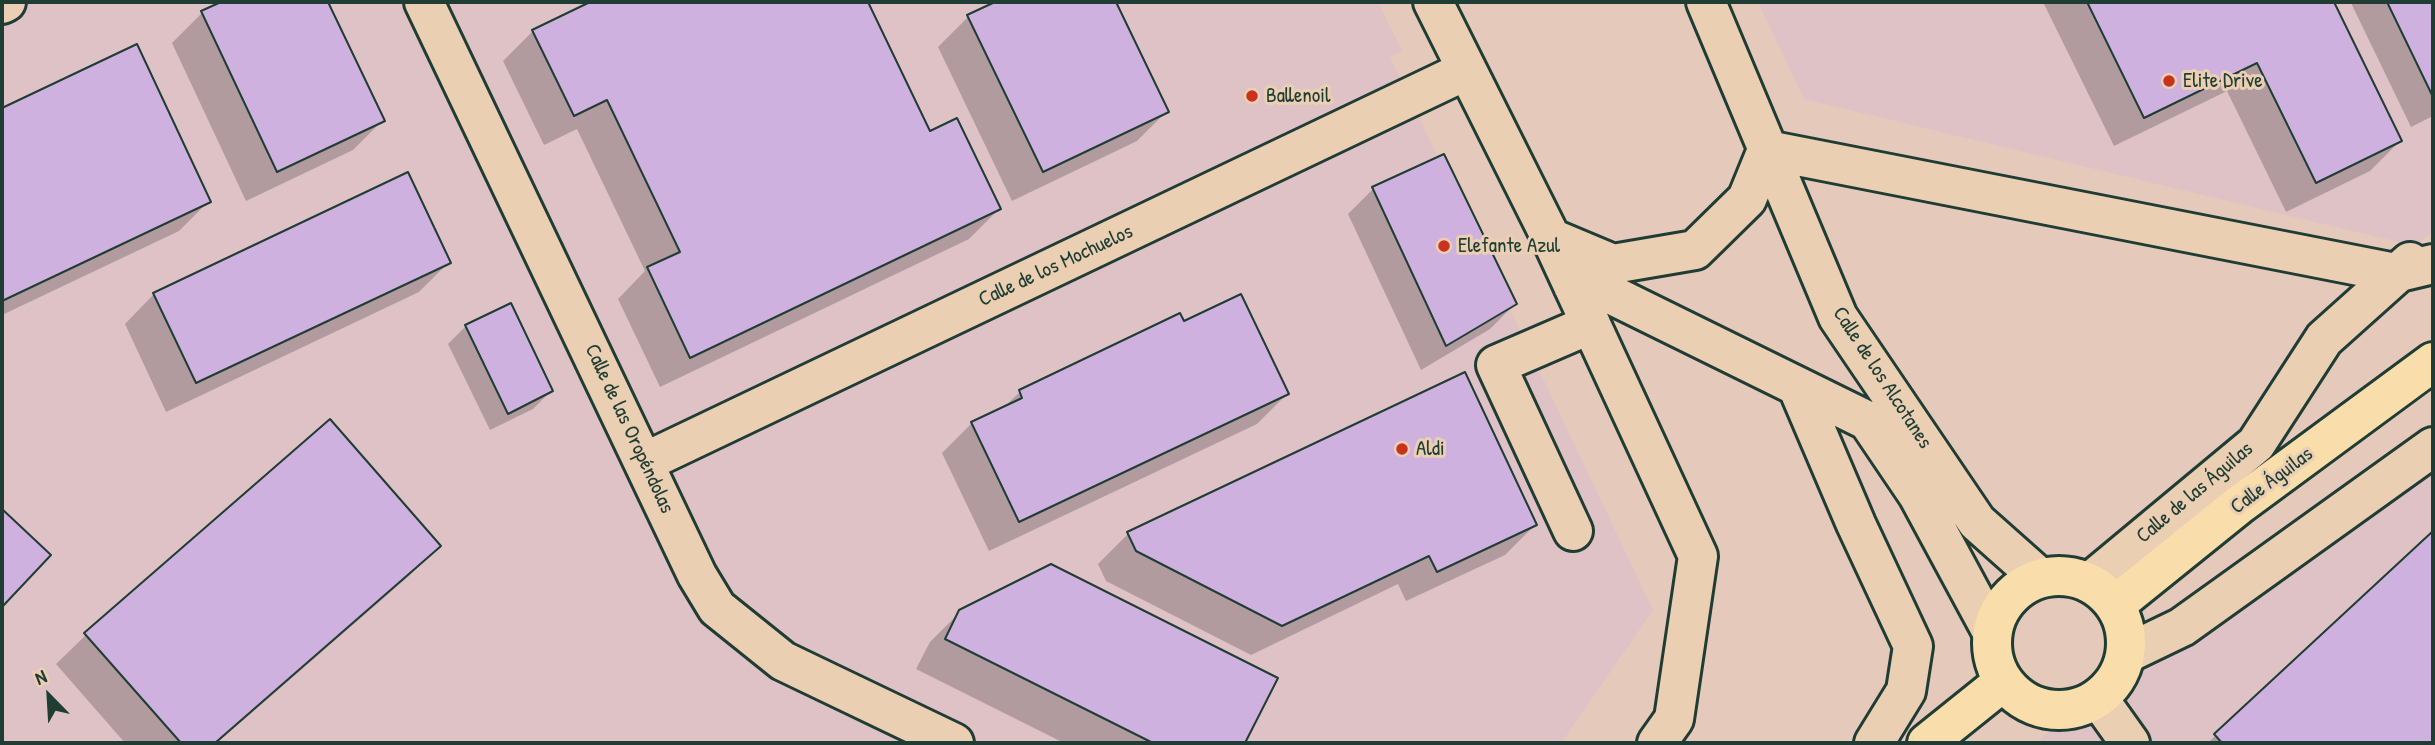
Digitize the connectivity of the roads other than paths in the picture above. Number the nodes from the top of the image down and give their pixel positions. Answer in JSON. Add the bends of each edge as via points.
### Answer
{"nodes":[{"id":1,"x":424,"y":2,"type":"edge"},
{"id":2,"x":1706,"y":2,"type":"edge"},
{"id":3,"x":1441,"y":8,"type":"edge"},
{"id":4,"x":1467,"y":70,"type":"junction"},
{"id":5,"x":1767,"y":150,"type":"junction"},
{"id":6,"x":1551,"y":238,"type":"junction"},
{"id":7,"x":2433,"y":244,"type":"edge"},
{"id":8,"x":2433,"y":264,"type":"edge"},
{"id":9,"x":2395,"y":274,"type":"junction"},
{"id":10,"x":1573,"y":286,"type":"junction"},
{"id":11,"x":1591,"y":324,"type":"junction"},
{"id":12,"x":2433,"y":362,"type":"edge"},
{"id":13,"x":1798,"y":388,"type":"junction"},
{"id":14,"x":2433,"y":447,"type":"edge"},
{"id":15,"x":645,"y":462,"type":"junction"},
{"id":16,"x":1573,"y":531,"type":"dead end"},
{"id":17,"x":2040,"y":578,"type":"junction"},
{"id":18,"x":2103,"y":593,"type":"junction"},
{"id":19,"x":1992,"y":632,"type":"junction"},
{"id":20,"x":2126,"y":654,"type":"junction"},
{"id":21,"x":2003,"y":682,"type":"junction"},
{"id":22,"x":2098,"y":698,"type":"junction"},
{"id":23,"x":954,"y":743,"type":"edge"},
{"id":24,"x":1657,"y":743,"type":"edge"},
{"id":25,"x":1874,"y":743,"type":"edge"},
{"id":26,"x":1927,"y":743,"type":"edge"},
{"id":27,"x":2130,"y":743,"type":"edge"}],
"edges":[{"from":1,"to":15,"type":"street","name":"Calle de las Oropéndolas"},
{"from":2,"to":5,"type":"street","name":"Calle de los Alcotanes"},
{"from":3,"to":4,"type":"street"},
{"from":4,"to":6,"type":"street"},
{"from":4,"to":15,"type":"street","name":"Calle de los Mochuelos"},
{"from":5,"to":6,"type":"street","via":[[1747,199],[1695,250],[1613,264]]},
{"from":5,"to":9,"type":"street"},
{"from":5,"to":17,"type":"street","name":"Calle de los Alcotanes","via":[[1839,317],[1977,522]]},
{"from":6,"to":10,"type":"street"},
{"from":7,"to":9,"type":"street","name":"Calle de las Águilas"},
{"from":8,"to":9,"type":"street"},
{"from":9,"to":18,"type":"street","name":"Calle de las Águilas","via":[[2324,339],[2256,444]]},
{"from":10,"to":11,"type":"street"},
{"from":10,"to":13,"type":"street","via":[[1604,291]]},
{"from":11,"to":16,"type":"street","via":[[1496,366]]},
{"from":11,"to":24,"type":"street","via":[[1698,556],[1674,719]]},
{"from":12,"to":18,"type":"main road","name":"Calle Águilas","via":[[2239,505]]},
{"from":13,"to":19,"type":"street","via":[[1868,421],[1918,495]]},
{"from":13,"to":25,"type":"street","via":[[1913,646],[1906,691]]},
{"from":14,"to":20,"type":"street","via":[[2182,627]]},
{"from":15,"to":23,"type":"street","name":"Calle de las Oropéndolas","via":[[697,575],[718,608],[783,661]]},
{"from":17,"to":18,"type":"main road","via":[[2069,576]]},
{"from":17,"to":19,"type":"main road","via":[[2015,591],[2000,609]]},
{"from":18,"to":20,"type":"main road","via":[[2126,630]]},
{"from":19,"to":21,"type":"main road","via":[[1992,657]]},
{"from":20,"to":22,"type":"main road","via":[[2116,678]]},
{"from":21,"to":22,"type":"main road","via":[[2020,698],[2043,709],[2073,709]]},
{"from":21,"to":26,"type":"main road"},
{"from":22,"to":27,"type":"street"}]}
